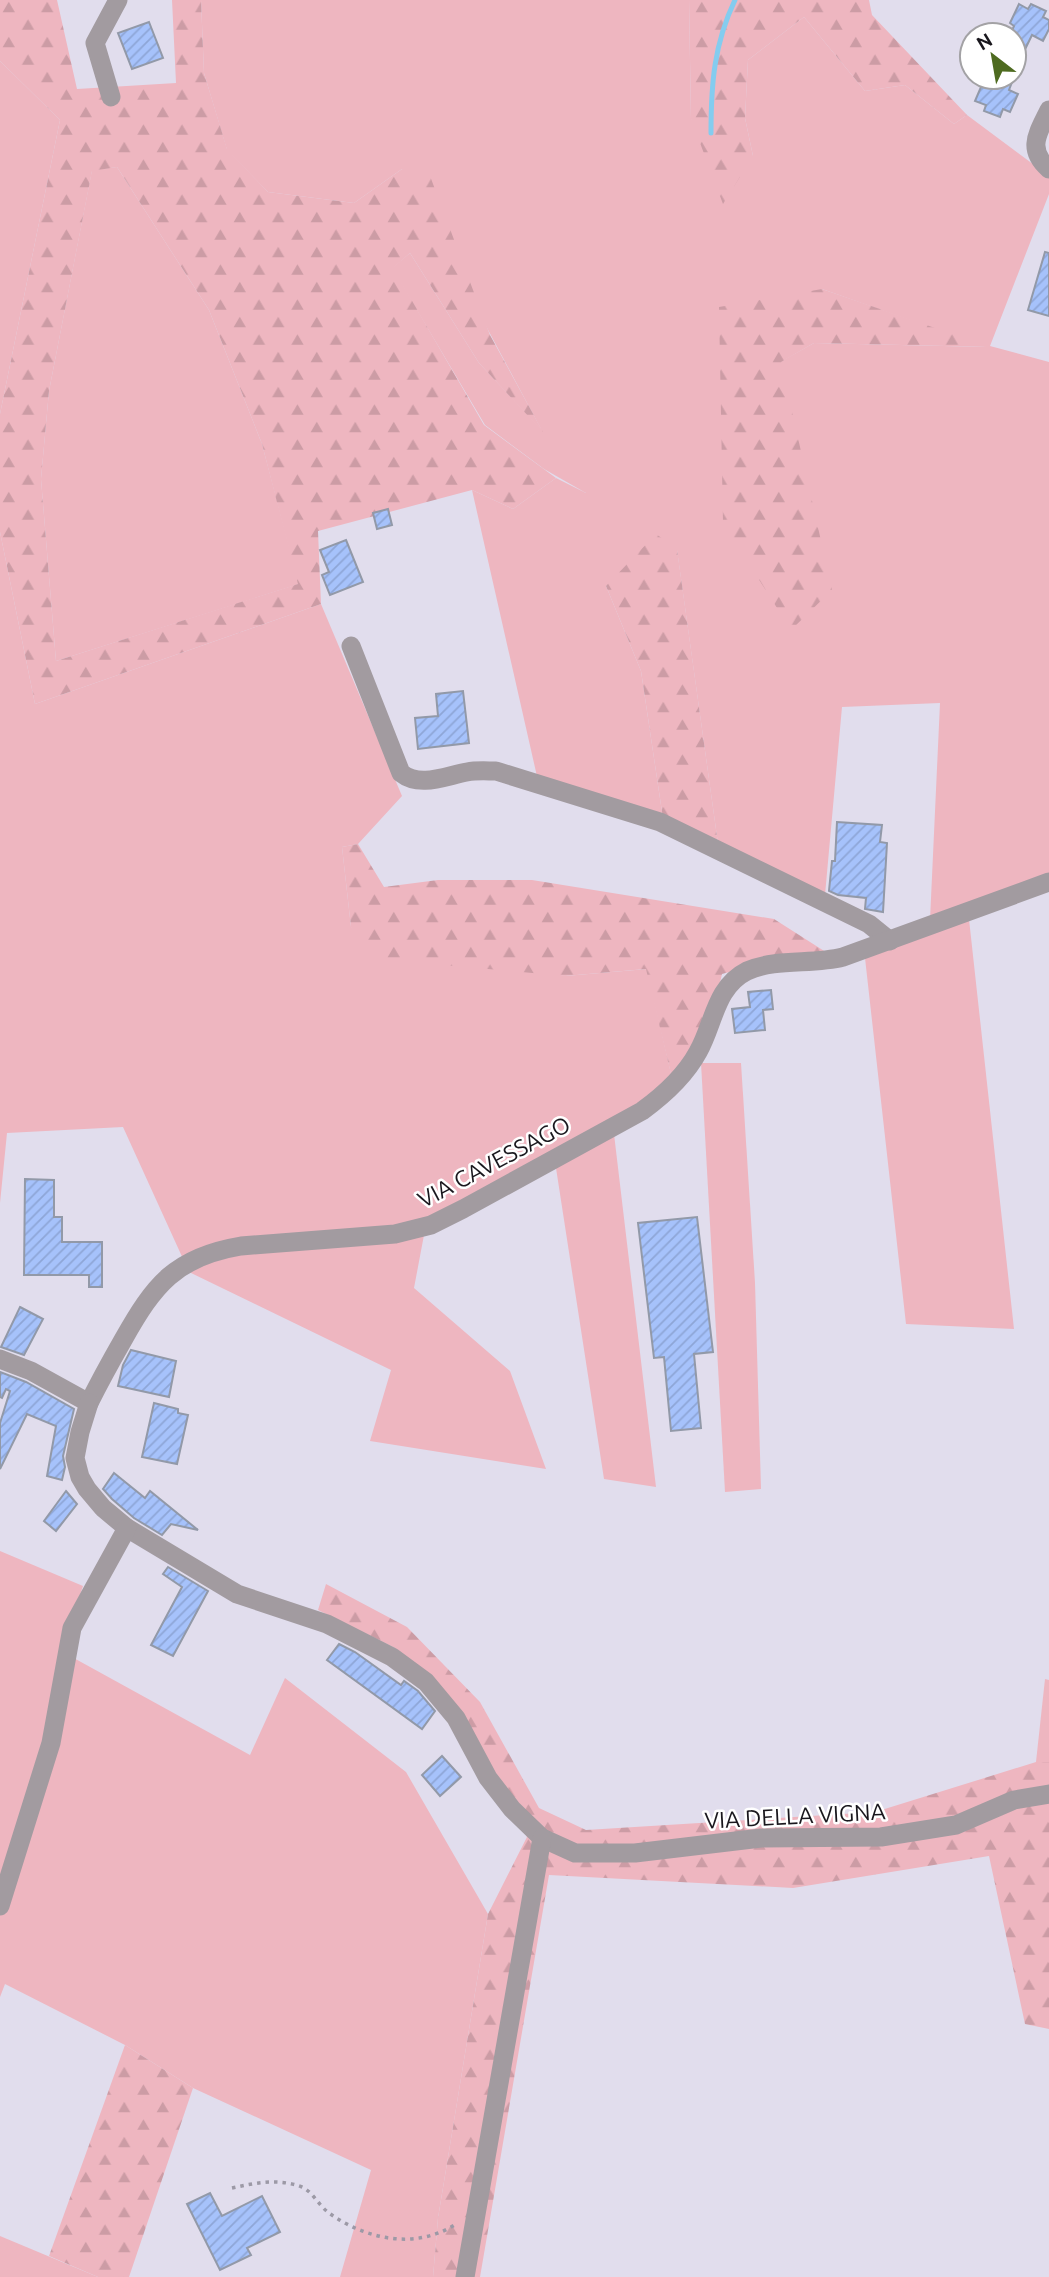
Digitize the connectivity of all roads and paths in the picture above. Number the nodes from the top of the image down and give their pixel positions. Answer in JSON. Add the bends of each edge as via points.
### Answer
{"nodes":[{"id":1,"x":118,"y":0,"type":"edge"},
{"id":2,"x":111,"y":97,"type":"dead end"},
{"id":3,"x":1049,"y":110,"type":"edge"},
{"id":4,"x":1049,"y":169,"type":"edge"},
{"id":5,"x":351,"y":646,"type":"dead end"},
{"id":6,"x":1049,"y":882,"type":"edge"},
{"id":7,"x":890,"y":941,"type":"junction"},
{"id":8,"x":0,"y":1359,"type":"edge"},
{"id":9,"x":89,"y":1403,"type":"junction"},
{"id":10,"x":127,"y":1528,"type":"junction"},
{"id":11,"x":1049,"y":1794,"type":"edge"},
{"id":12,"x":542,"y":1838,"type":"junction"},
{"id":13,"x":0,"y":1906,"type":"edge"},
{"id":14,"x":232,"y":2188,"type":"dead end"},
{"id":15,"x":466,"y":2217,"type":"dead end"},
{"id":16,"x":466,"y":2277,"type":"edge"}],
"edges":[{"from":1,"to":2,"type":"street","via":[[95,43]]},
{"from":3,"to":4,"type":"street","via":[[1035,142],[1038,156]]},
{"from":5,"to":7,"type":"street","via":[[401,773],[408,779],[496,771],[660,822],[869,924]]},
{"from":6,"to":7,"type":"street","name":"VIA CAVESSAGO"},
{"from":7,"to":9,"type":"street","name":"VIA CAVESSAGO","via":[[831,960],[760,967],[740,976],[720,998],[698,1054],[656,1101],[448,1218],[413,1231],[241,1246],[191,1261],[154,1289]]},
{"from":8,"to":9,"type":"street"},
{"from":9,"to":10,"type":"street","name":"VIA CAVESSAGO","via":[[75,1458],[79,1477],[103,1508]]},
{"from":10,"to":12,"type":"street","name":"VIA DELLA VIGNA","via":[[237,1594],[327,1624],[392,1657],[426,1682],[456,1718],[512,1810]]},
{"from":10,"to":13,"type":"street","via":[[72,1629],[51,1743]]},
{"from":11,"to":12,"type":"street","name":"VIA DELLA VIGNA","via":[[1014,1800],[956,1825],[881,1837],[761,1838],[635,1853],[575,1853]]},
{"from":12,"to":16,"type":"street"},
{"from":14,"to":15,"type":"path","via":[[264,2182],[305,2188],[326,2212],[354,2229],[385,2239],[435,2234]]}]}
